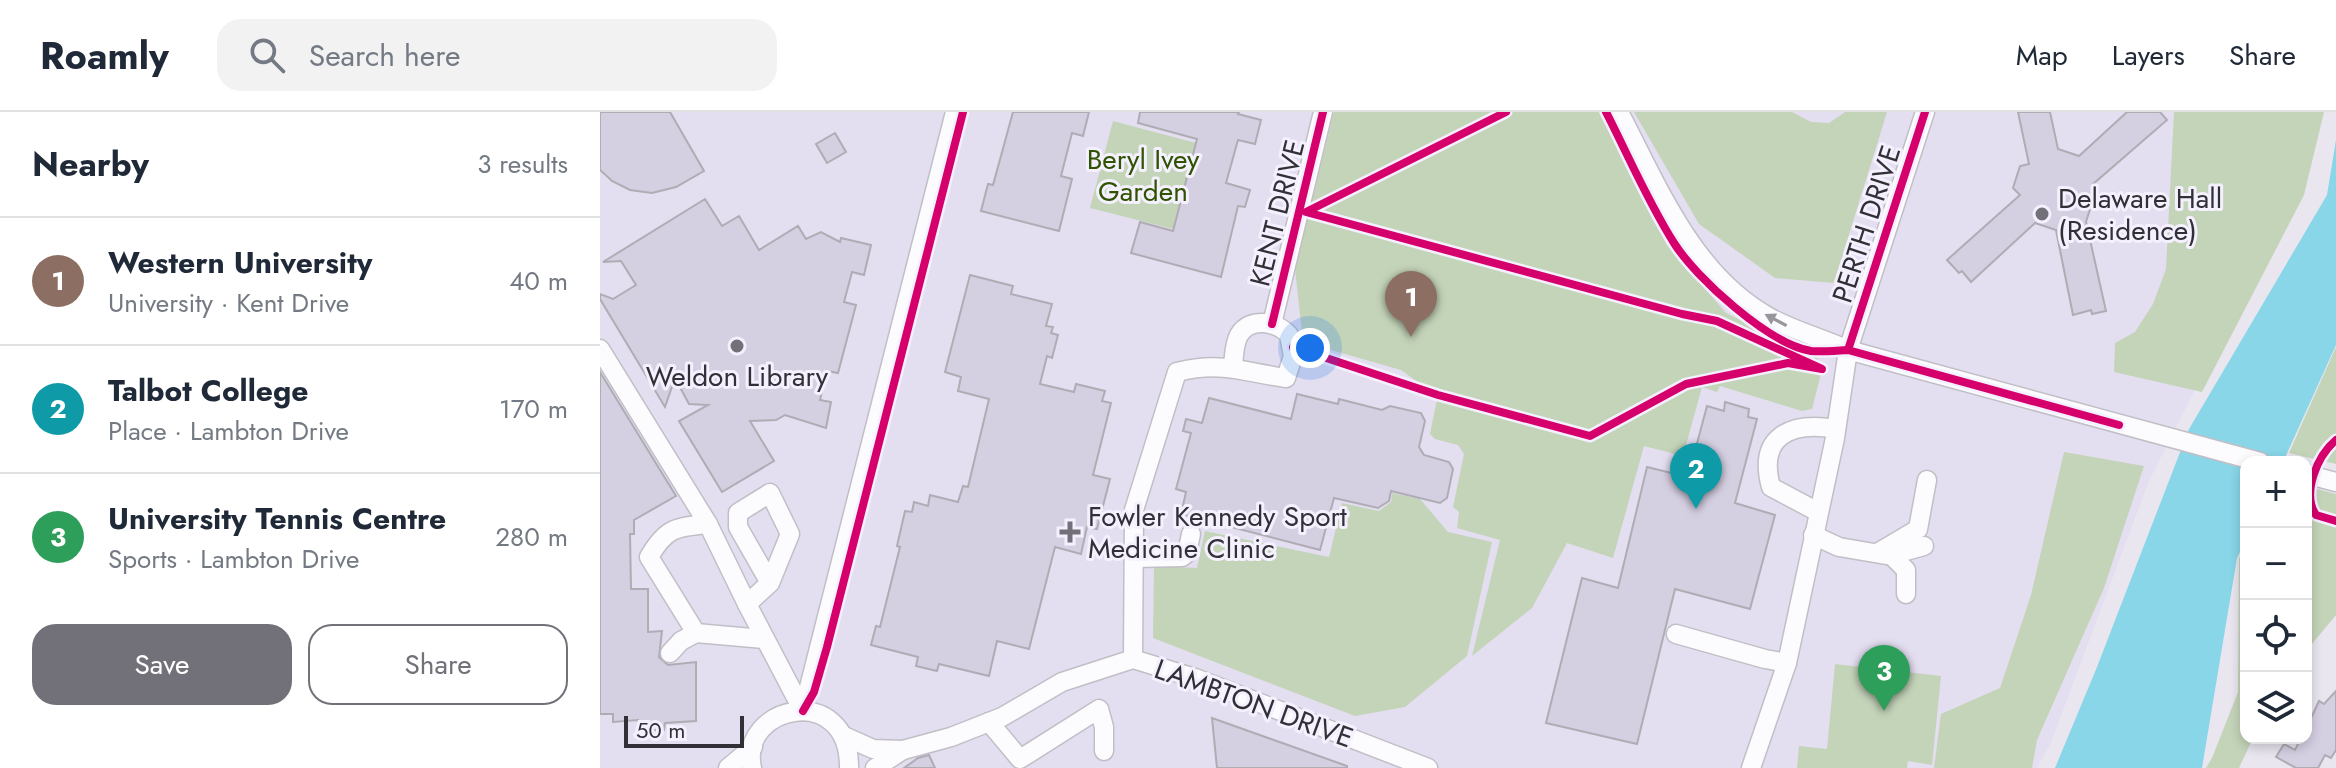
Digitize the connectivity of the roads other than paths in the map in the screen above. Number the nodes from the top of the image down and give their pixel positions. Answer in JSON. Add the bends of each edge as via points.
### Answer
{"nodes":[{"id":1,"x":955,"y":112,"type":"edge"},
{"id":2,"x":1323,"y":112,"type":"edge"},
{"id":3,"x":1619,"y":112,"type":"edge"},
{"id":4,"x":1925,"y":112,"type":"edge"},
{"id":5,"x":1272,"y":324,"type":"junction"},
{"id":6,"x":600,"y":349,"type":"edge"},
{"id":7,"x":1848,"y":350,"type":"junction"},
{"id":8,"x":1233,"y":366,"type":"junction"},
{"id":9,"x":1836,"y":429,"type":"junction"},
{"id":10,"x":2240,"y":457,"type":"edge"},
{"id":11,"x":2312,"y":476,"type":"edge"},
{"id":12,"x":1927,"y":480,"type":"dead end"},
{"id":13,"x":2332,"y":481,"type":"edge"},
{"id":14,"x":1818,"y":512,"type":"junction"},
{"id":15,"x":708,"y":524,"type":"junction"},
{"id":16,"x":1191,"y":534,"type":"dead end"},
{"id":17,"x":1813,"y":535,"type":"junction"},
{"id":18,"x":1924,"y":546,"type":"dead end"},
{"id":19,"x":1886,"y":554,"type":"junction"},
{"id":20,"x":1134,"y":558,"type":"junction"},
{"id":21,"x":770,"y":583,"type":"dead end"},
{"id":22,"x":1906,"y":594,"type":"dead end"},
{"id":23,"x":747,"y":604,"type":"junction"},
{"id":24,"x":696,"y":633,"type":"junction"},
{"id":25,"x":1676,"y":634,"type":"dead end"},
{"id":26,"x":764,"y":639,"type":"junction"},
{"id":27,"x":670,"y":653,"type":"dead end"},
{"id":28,"x":1133,"y":659,"type":"junction"},
{"id":29,"x":1787,"y":663,"type":"junction"},
{"id":30,"x":803,"y":711,"type":"junction"},
{"id":31,"x":989,"y":722,"type":"junction"},
{"id":32,"x":841,"y":732,"type":"junction"},
{"id":33,"x":753,"y":747,"type":"junction"},
{"id":34,"x":903,"y":750,"type":"junction"},
{"id":35,"x":1104,"y":751,"type":"dead end"},
{"id":36,"x":728,"y":768,"type":"edge"},
{"id":37,"x":752,"y":768,"type":"edge"},
{"id":38,"x":849,"y":768,"type":"edge"},
{"id":39,"x":875,"y":768,"type":"edge"},
{"id":40,"x":1428,"y":768,"type":"edge"},
{"id":41,"x":1751,"y":768,"type":"edge"}],
"edges":[{"from":1,"to":30,"type":"street"},
{"from":2,"to":5,"type":"street","name":"KENT DRIVE"},
{"from":7,"to":3,"type":"street","one_way":true,"via":[[1767,316],[1718,276],[1683,234]]},
{"from":4,"to":7,"type":"street","name":"PERTH DRIVE"},
{"from":5,"to":8,"type":"street","name":"KENT DRIVE","via":[[1255,323],[1239,334]]},
{"from":5,"to":8,"type":"street","name":"KENT DRIVE","via":[[1287,333],[1293,347],[1286,378]]},
{"from":6,"to":15,"type":"street"},
{"from":7,"to":9,"type":"street"},
{"from":7,"to":10,"type":"street"},
{"from":8,"to":20,"type":"street","name":"KENT DRIVE","via":[[1177,372],[1134,510]]},
{"from":9,"to":14,"type":"street"},
{"from":9,"to":14,"type":"street","via":[[1814,425],[1788,431],[1775,440],[1765,467],[1771,487]]},
{"from":11,"to":13,"type":"street"},
{"from":12,"to":19,"type":"street","via":[[1918,529]]},
{"from":14,"to":17,"type":"street"},
{"from":15,"to":23,"type":"street"},
{"from":15,"to":24,"type":"street","via":[[666,533],[649,557]]},
{"from":16,"to":20,"type":"street","via":[[1182,557]]},
{"from":17,"to":19,"type":"street","via":[[1839,547]]},
{"from":17,"to":29,"type":"street"},
{"from":18,"to":19,"type":"street"},
{"from":19,"to":22,"type":"street","via":[[1906,570]]},
{"from":20,"to":28,"type":"street","name":"KENT DRIVE"},
{"from":21,"to":23,"type":"street"},
{"from":23,"to":26,"type":"street"},
{"from":24,"to":26,"type":"street"},
{"from":24,"to":27,"type":"street"},
{"from":25,"to":29,"type":"street"},
{"from":26,"to":30,"type":"street"},
{"from":28,"to":31,"type":"street","name":"LAMBTON DRIVE","via":[[1062,682]]},
{"from":28,"to":40,"type":"street","name":"LAMBTON DRIVE"},
{"from":29,"to":41,"type":"street"},
{"from":30,"to":32,"type":"street","name":"LAMBTON DRIVE","via":[[822,715]]},
{"from":30,"to":33,"type":"street","via":[[784,713],[768,723]]},
{"from":31,"to":34,"type":"street","name":"LAMBTON DRIVE"},
{"from":31,"to":35,"type":"street","via":[[1020,759],[1099,709]]},
{"from":32,"to":34,"type":"street","name":"LAMBTON DRIVE","via":[[873,749]]},
{"from":32,"to":38,"type":"street"},
{"from":33,"to":36,"type":"street"},
{"from":33,"to":37,"type":"street"},
{"from":34,"to":39,"type":"street","name":"LAMBTON DRIVE"}]}
